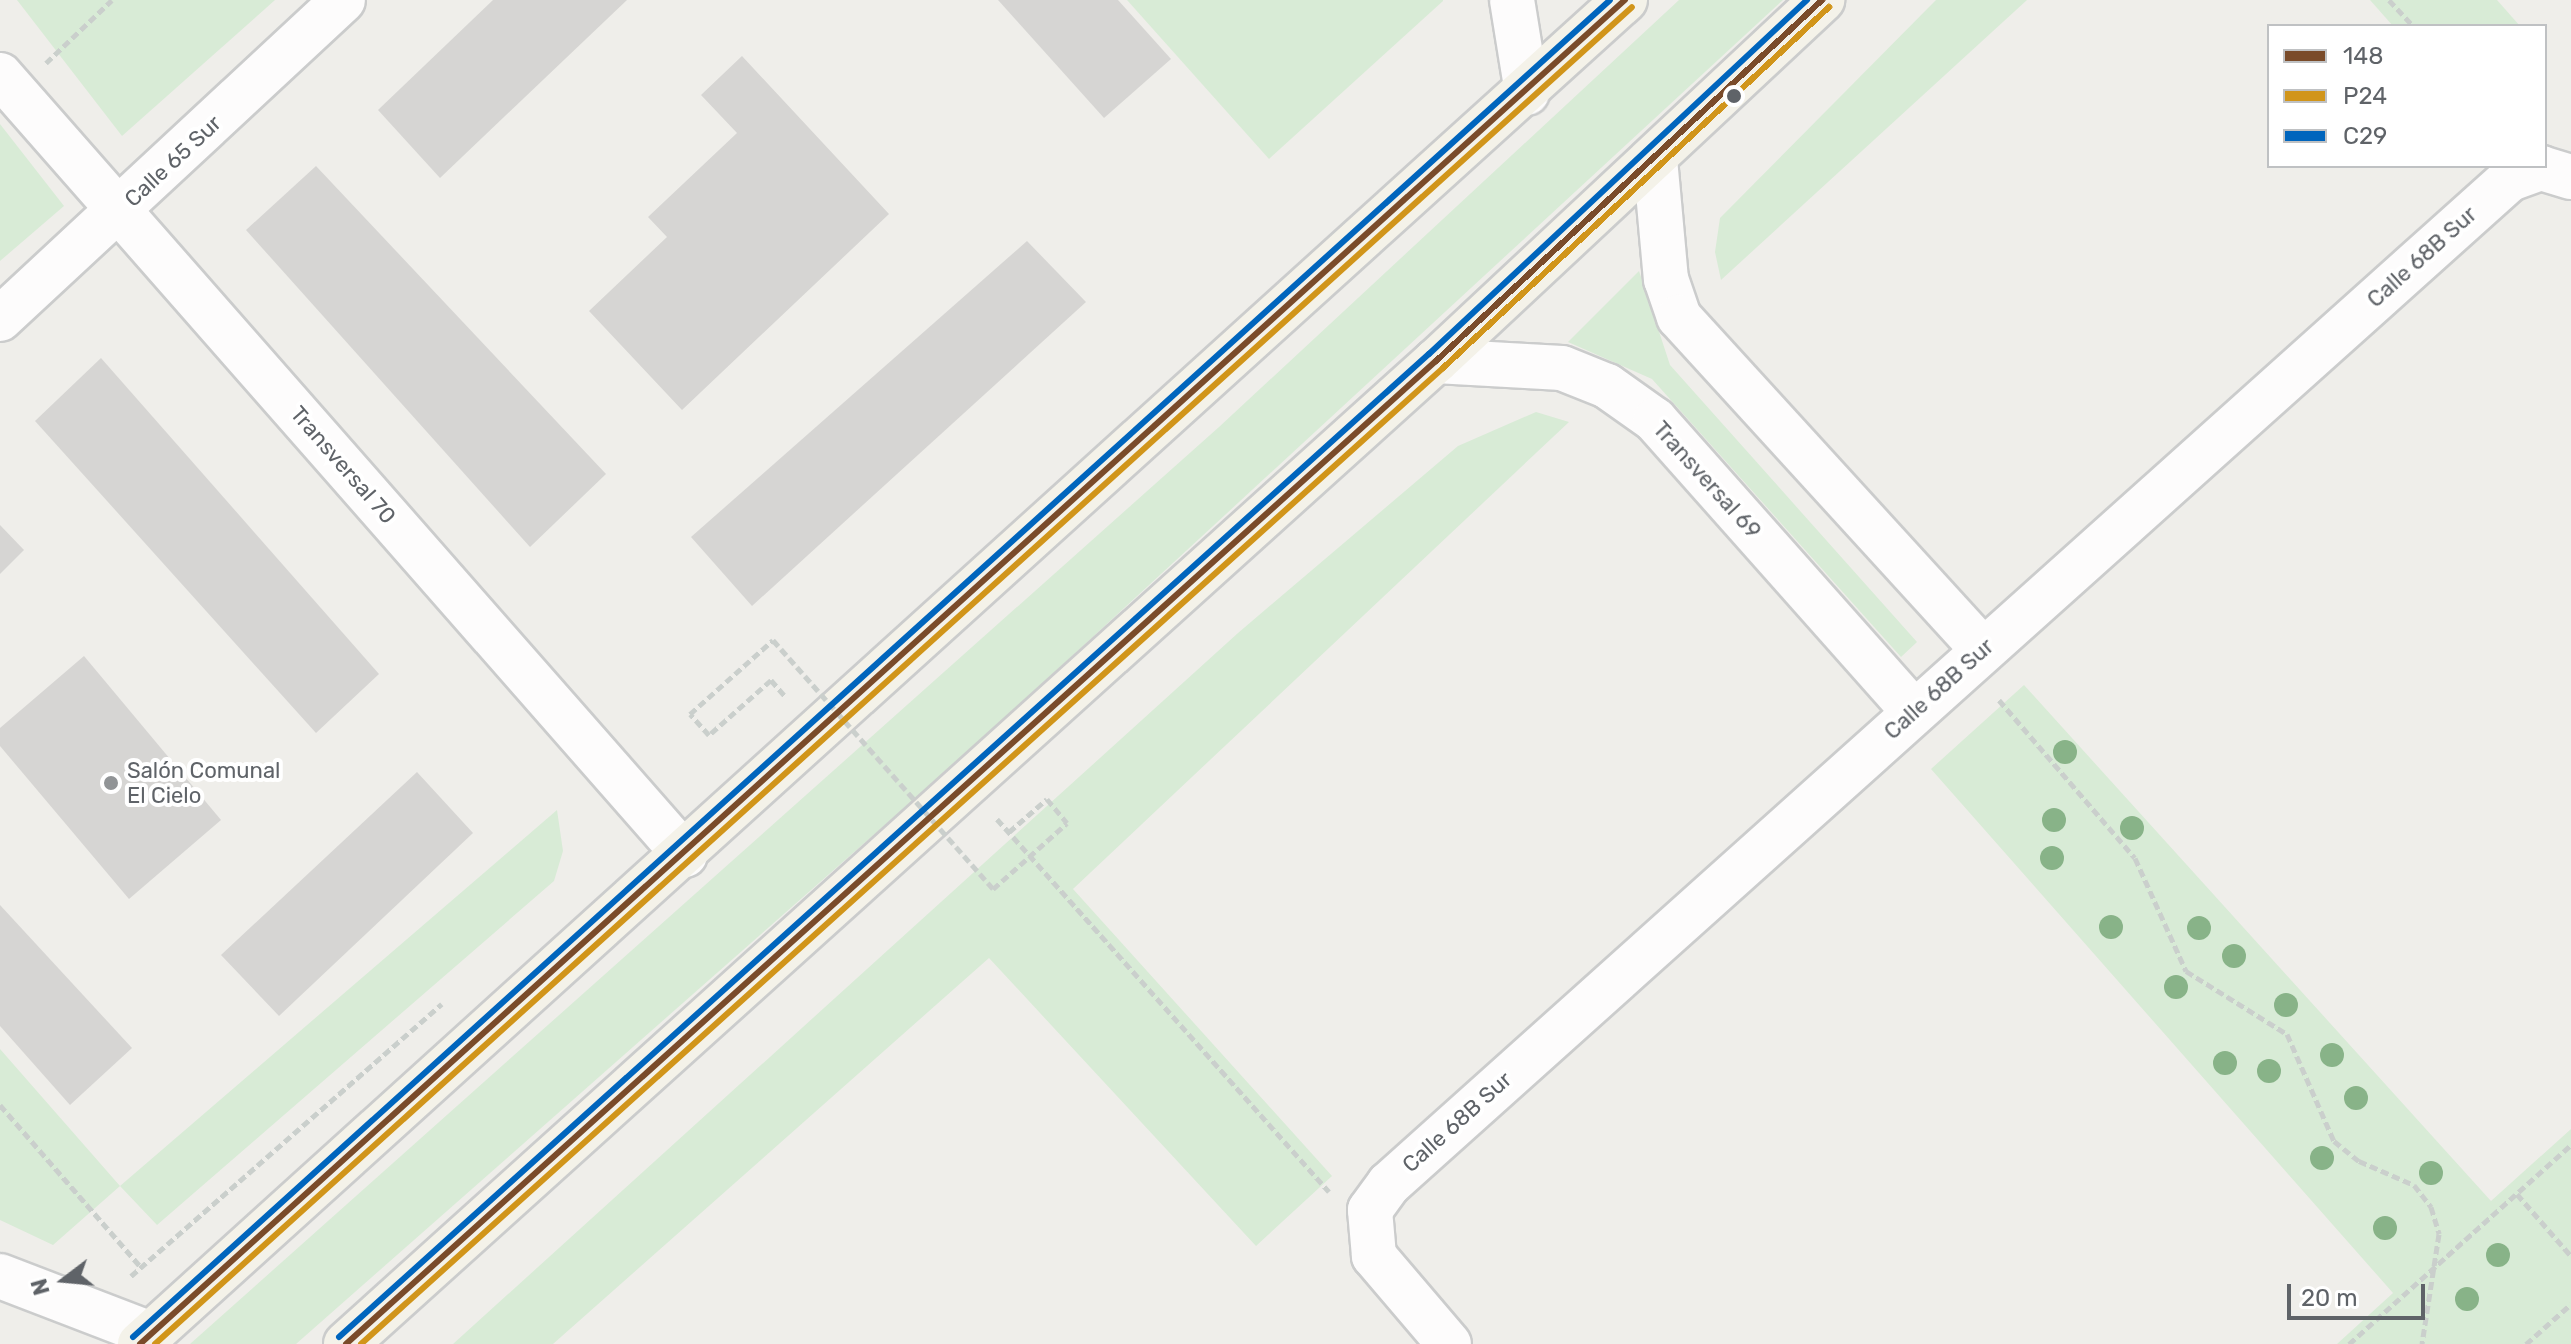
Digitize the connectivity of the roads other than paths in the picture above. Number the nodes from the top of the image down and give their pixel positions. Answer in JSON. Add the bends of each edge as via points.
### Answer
{"nodes":[{"id":1,"x":343,"y":0,"type":"edge"},
{"id":2,"x":1512,"y":0,"type":"edge"},
{"id":3,"x":1625,"y":0,"type":"edge"},
{"id":4,"x":1822,"y":0,"type":"edge"},
{"id":5,"x":7,"y":84,"type":"edge"},
{"id":6,"x":1527,"y":93,"type":"junction"},
{"id":7,"x":1655,"y":159,"type":"junction"},
{"id":8,"x":2556,"y":172,"type":"edge"},
{"id":9,"x":119,"y":211,"type":"junction"},
{"id":10,"x":0,"y":319,"type":"edge"},
{"id":11,"x":1436,"y":361,"type":"junction"},
{"id":12,"x":1983,"y":650,"type":"junction"},
{"id":13,"x":1914,"y":712,"type":"junction"},
{"id":14,"x":685,"y":855,"type":"junction"},
{"id":15,"x":0,"y":1276,"type":"edge"},
{"id":16,"x":146,"y":1339,"type":"edge"},
{"id":17,"x":346,"y":1344,"type":"edge"},
{"id":18,"x":1449,"y":1344,"type":"edge"}],
"edges":[{"from":1,"to":9,"type":"street","name":"Calle 65 Sur"},
{"from":2,"to":6,"type":"street"},
{"from":3,"to":6,"type":"main road"},
{"from":4,"to":7,"type":"main road"},
{"from":5,"to":9,"type":"street","name":"Transversal 70"},
{"from":6,"to":14,"type":"main road"},
{"from":7,"to":11,"type":"main road"},
{"from":7,"to":12,"type":"street","via":[[1666,279],[1685,326]]},
{"from":8,"to":12,"type":"street","name":"Calle 68B Sur","via":[[2510,179]]},
{"from":9,"to":10,"type":"street","name":"Calle 65 Sur"},
{"from":9,"to":14,"type":"street","name":"Transversal 70"},
{"from":11,"to":13,"type":"street","name":"Transversal 69","via":[[1562,368],[1607,386],[1655,420]]},
{"from":11,"to":17,"type":"main road"},
{"from":12,"to":13,"type":"street","name":"Calle 68B Sur"},
{"from":13,"to":18,"type":"street","name":"Calle 68B Sur","via":[[1389,1184],[1370,1210],[1370,1236],[1383,1273]]},
{"from":14,"to":16,"type":"main road"},
{"from":15,"to":16,"type":"street"}]}
